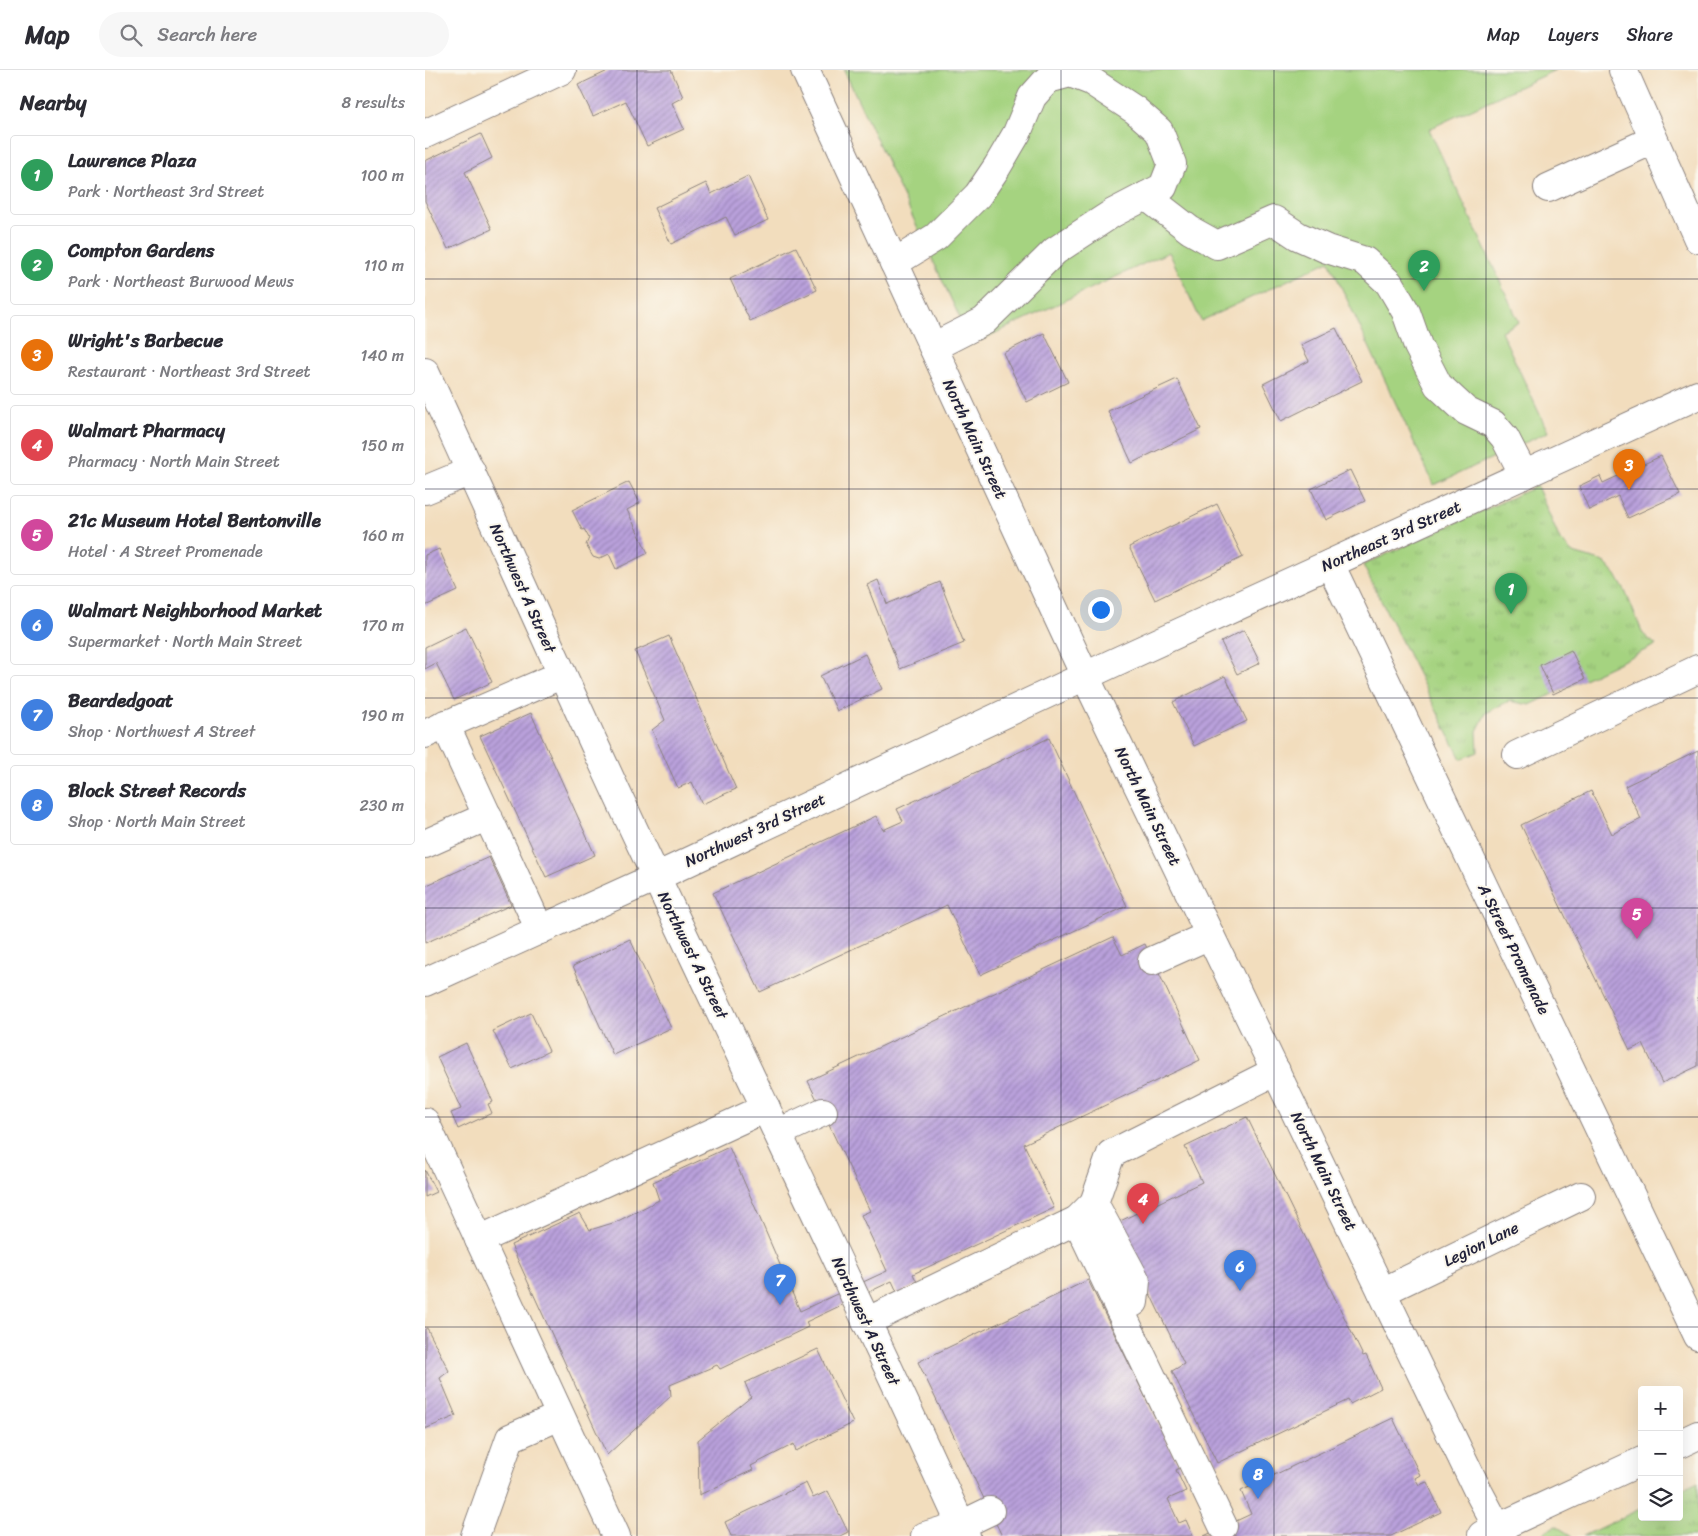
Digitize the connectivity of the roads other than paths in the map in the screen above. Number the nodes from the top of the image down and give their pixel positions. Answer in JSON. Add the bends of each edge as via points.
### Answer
{"nodes":[{"id":1,"x":562,"y":70,"type":"edge"},
{"id":2,"x":805,"y":70,"type":"edge"},
{"id":3,"x":1623,"y":70,"type":"edge"},
{"id":4,"x":425,"y":134,"type":"edge"},
{"id":5,"x":1653,"y":140,"type":"junction"},
{"id":6,"x":1548,"y":188,"type":"dead end"},
{"id":7,"x":1146,"y":196,"type":"junction"},
{"id":8,"x":1698,"y":239,"type":"edge"},
{"id":9,"x":894,"y":263,"type":"junction"},
{"id":10,"x":933,"y":347,"type":"junction"},
{"id":11,"x":425,"y":372,"type":"edge"},
{"id":12,"x":1698,"y":395,"type":"edge"},
{"id":13,"x":471,"y":470,"type":"junction"},
{"id":14,"x":1524,"y":475,"type":"junction"},
{"id":15,"x":425,"y":490,"type":"edge"},
{"id":16,"x":1330,"y":564,"type":"junction"},
{"id":17,"x":1698,"y":669,"type":"edge"},
{"id":18,"x":561,"y":674,"type":"junction"},
{"id":19,"x":1085,"y":676,"type":"junction"},
{"id":20,"x":435,"y":729,"type":"edge"},
{"id":21,"x":1517,"y":755,"type":"dead end"},
{"id":22,"x":487,"y":816,"type":"junction"},
{"id":23,"x":425,"y":844,"type":"edge"},
{"id":24,"x":656,"y":877,"type":"junction"},
{"id":25,"x":540,"y":930,"type":"junction"},
{"id":26,"x":1210,"y":935,"type":"junction"},
{"id":27,"x":1153,"y":961,"type":"dead end"},
{"id":28,"x":425,"y":982,"type":"edge"},
{"id":29,"x":1276,"y":1071,"type":"junction"},
{"id":30,"x":766,"y":1108,"type":"junction"},
{"id":31,"x":823,"y":1112,"type":"dead end"},
{"id":32,"x":425,"y":1122,"type":"edge"},
{"id":33,"x":778,"y":1133,"type":"junction"},
{"id":34,"x":1581,"y":1196,"type":"dead end"},
{"id":35,"x":1085,"y":1212,"type":"junction"},
{"id":36,"x":479,"y":1240,"type":"junction"},
{"id":37,"x":1382,"y":1292,"type":"junction"},
{"id":38,"x":866,"y":1322,"type":"junction"},
{"id":39,"x":1698,"y":1336,"type":"edge"},
{"id":40,"x":561,"y":1416,"type":"junction"},
{"id":41,"x":1698,"y":1435,"type":"edge"},
{"id":42,"x":1683,"y":1442,"type":"edge"},
{"id":43,"x":1638,"y":1463,"type":"edge"},
{"id":44,"x":990,"y":1511,"type":"dead end"},
{"id":45,"x":1223,"y":1526,"type":"dead end"},
{"id":46,"x":963,"y":1530,"type":"edge"},
{"id":47,"x":1494,"y":1533,"type":"edge"},
{"id":48,"x":475,"y":1536,"type":"edge"},
{"id":49,"x":615,"y":1536,"type":"edge"},
{"id":50,"x":925,"y":1536,"type":"edge"}],
"edges":[{"from":1,"to":4,"type":"street"},
{"from":2,"to":9,"type":"street","name":"North Main Street"},
{"from":3,"to":5,"type":"street"},
{"from":5,"to":6,"type":"street"},
{"from":5,"to":8,"type":"street"},
{"from":7,"to":9,"type":"street","via":[[1163,188],[1172,164],[1159,131],[1091,80],[1070,73],[1048,79],[1031,98],[1017,133],[978,195],[936,237]]},
{"from":7,"to":10,"type":"street","via":[[1113,213],[1055,251],[984,321]]},
{"from":7,"to":14,"type":"street","via":[[1190,230],[1217,245],[1274,220],[1298,236],[1365,261],[1389,283],[1438,385],[1466,410],[1493,424],[1505,438]]},
{"from":9,"to":10,"type":"street","name":"North Main Street"},
{"from":10,"to":19,"type":"street","name":"North Main Street"},
{"from":11,"to":13,"type":"street","name":"Northwest A Street"},
{"from":12,"to":14,"type":"street","name":"Northeast 3rd Street"},
{"from":13,"to":15,"type":"street"},
{"from":13,"to":18,"type":"street","name":"Northwest A Street"},
{"from":14,"to":16,"type":"street","name":"Northeast 3rd Street"},
{"from":16,"to":19,"type":"street","name":"Northeast 3rd Street"},
{"from":16,"to":39,"type":"street","name":"A Street Promenade"},
{"from":17,"to":21,"type":"street"},
{"from":18,"to":20,"type":"street"},
{"from":18,"to":24,"type":"street","name":"Northwest A Street"},
{"from":19,"to":24,"type":"street","name":"Northwest 3rd Street"},
{"from":19,"to":26,"type":"street","name":"North Main Street"},
{"from":20,"to":22,"type":"street"},
{"from":22,"to":23,"type":"street"},
{"from":22,"to":25,"type":"street"},
{"from":24,"to":25,"type":"street","name":"Northwest 3rd Street"},
{"from":24,"to":30,"type":"street","name":"Northwest A Street"},
{"from":25,"to":28,"type":"street","name":"Northwest 3rd Street"},
{"from":26,"to":27,"type":"street"},
{"from":26,"to":29,"type":"street","name":"North Main Street"},
{"from":29,"to":35,"type":"street","via":[[1111,1154]]},
{"from":29,"to":37,"type":"street","name":"North Main Street"},
{"from":30,"to":33,"type":"street","name":"Northwest A Street"},
{"from":30,"to":36,"type":"street"},
{"from":31,"to":33,"type":"street"},
{"from":32,"to":36,"type":"street"},
{"from":33,"to":38,"type":"street","name":"Northwest A Street"},
{"from":34,"to":37,"type":"street","name":"Legion Lane"},
{"from":35,"to":38,"type":"street"},
{"from":35,"to":45,"type":"street","via":[[1120,1310]]},
{"from":36,"to":40,"type":"street"},
{"from":37,"to":47,"type":"street","name":"North Main Street","via":[[1481,1498]]},
{"from":38,"to":46,"type":"street","name":"Northwest A Street"},
{"from":40,"to":48,"type":"street","via":[[510,1438]]},
{"from":40,"to":49,"type":"street"},
{"from":41,"to":42,"type":"street"},
{"from":43,"to":47,"type":"street"},
{"from":44,"to":46,"type":"street"},
{"from":46,"to":50,"type":"street"}]}
